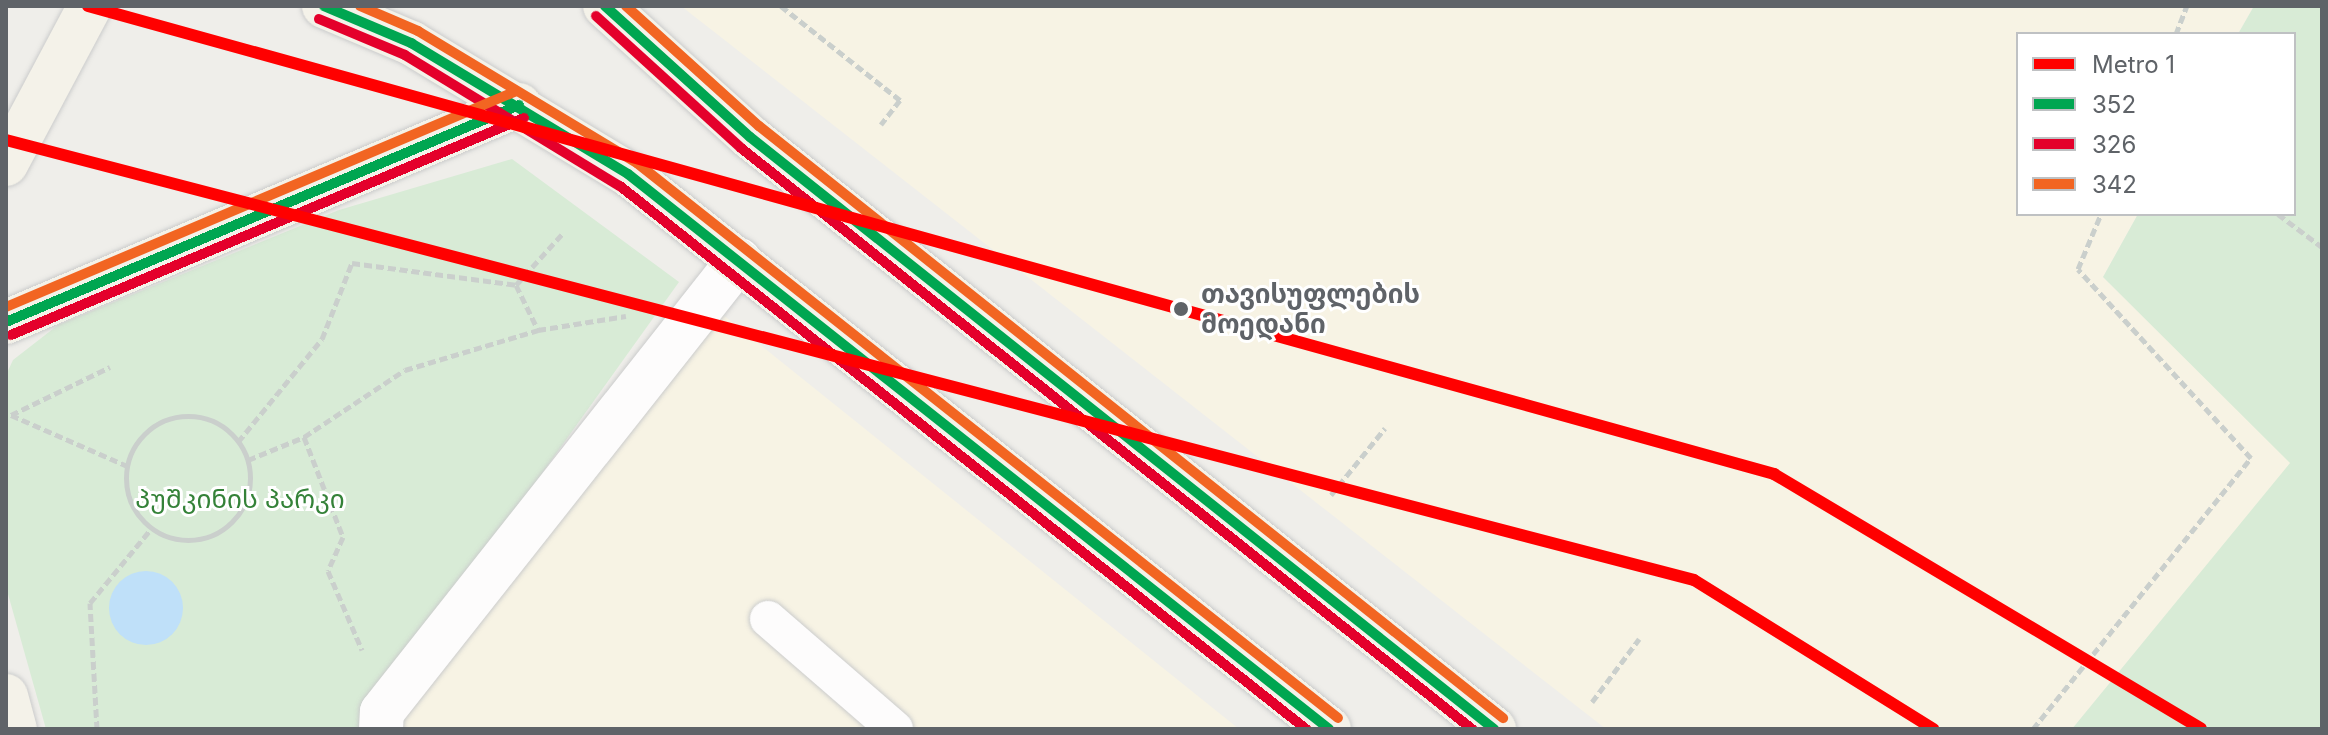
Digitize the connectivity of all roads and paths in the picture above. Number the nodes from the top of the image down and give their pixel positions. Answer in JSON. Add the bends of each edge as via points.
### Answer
{"nodes":[{"id":1,"x":90,"y":6,"type":"edge"},
{"id":2,"x":324,"y":6,"type":"edge"},
{"id":3,"x":781,"y":6,"type":"edge"},
{"id":4,"x":2187,"y":6,"type":"edge"},
{"id":5,"x":610,"y":11,"type":"edge"},
{"id":6,"x":401,"y":25,"type":"edge"},
{"id":7,"x":2177,"y":32,"type":"edge"},
{"id":8,"x":519,"y":105,"type":"junction"},
{"id":9,"x":881,"y":124,"type":"dead end"},
{"id":10,"x":6,"y":164,"type":"edge"},
{"id":11,"x":2100,"y":216,"type":"edge"},
{"id":12,"x":2281,"y":216,"type":"edge"},
{"id":13,"x":563,"y":233,"type":"dead end"},
{"id":14,"x":2322,"y":247,"type":"edge"},
{"id":15,"x":739,"y":260,"type":"junction"},
{"id":16,"x":516,"y":285,"type":"junction"},
{"id":17,"x":637,"y":314,"type":"dead end"},
{"id":18,"x":6,"y":322,"type":"edge"},
{"id":19,"x":538,"y":330,"type":"junction"},
{"id":20,"x":110,"y":367,"type":"dead end"},
{"id":21,"x":1385,"y":428,"type":"dead end"},
{"id":22,"x":304,"y":437,"type":"junction"},
{"id":23,"x":238,"y":442,"type":"junction"},
{"id":24,"x":248,"y":460,"type":"junction"},
{"id":25,"x":127,"y":466,"type":"junction"},
{"id":26,"x":1331,"y":495,"type":"dead end"},
{"id":27,"x":151,"y":529,"type":"junction"},
{"id":28,"x":768,"y":619,"type":"dead end"},
{"id":29,"x":1639,"y":639,"type":"dead end"},
{"id":30,"x":6,"y":696,"type":"edge"},
{"id":31,"x":1592,"y":702,"type":"dead end"},
{"id":32,"x":381,"y":720,"type":"edge"},
{"id":33,"x":15,"y":729,"type":"edge"},
{"id":34,"x":97,"y":729,"type":"edge"},
{"id":35,"x":895,"y":729,"type":"edge"},
{"id":36,"x":1329,"y":729,"type":"edge"},
{"id":37,"x":1494,"y":729,"type":"edge"},
{"id":38,"x":2033,"y":729,"type":"edge"}],
"edges":[{"from":1,"to":10,"type":"main road"},
{"from":2,"to":6,"type":"main road"},
{"from":3,"to":9,"type":"path","via":[[900,100]]},
{"from":4,"to":7,"type":"path"},
{"from":5,"to":37,"type":"main road","via":[[750,137]]},
{"from":6,"to":8,"type":"main road"},
{"from":8,"to":15,"type":"main road","via":[[628,174]]},
{"from":8,"to":18,"type":"main road"},
{"from":11,"to":38,"type":"path","via":[[2078,269],[2251,458]]},
{"from":12,"to":14,"type":"path"},
{"from":13,"to":16,"type":"path"},
{"from":15,"to":32,"type":"street"},
{"from":15,"to":36,"type":"main road"},
{"from":16,"to":19,"type":"path"},
{"from":16,"to":23,"type":"path","via":[[352,263],[322,339]]},
{"from":17,"to":19,"type":"path"},
{"from":19,"to":22,"type":"path","via":[[405,370]]},
{"from":20,"to":25,"type":"path","via":[[11,415]]},
{"from":21,"to":26,"type":"path"},
{"from":22,"to":24,"type":"path"},
{"from":22,"to":32,"type":"path","via":[[343,537],[328,571],[347,602]]},
{"from":23,"to":24,"type":"path"},
{"from":23,"to":25,"type":"path","via":[[208,419],[172,418],[141,437]]},
{"from":24,"to":27,"type":"path","via":[[246,500],[223,530],[186,541]]},
{"from":25,"to":27,"type":"path","via":[[129,499]]},
{"from":27,"to":34,"type":"path","via":[[90,603]]},
{"from":28,"to":35,"type":"lane"},
{"from":29,"to":31,"type":"path"},
{"from":30,"to":33,"type":"main road"}]}
